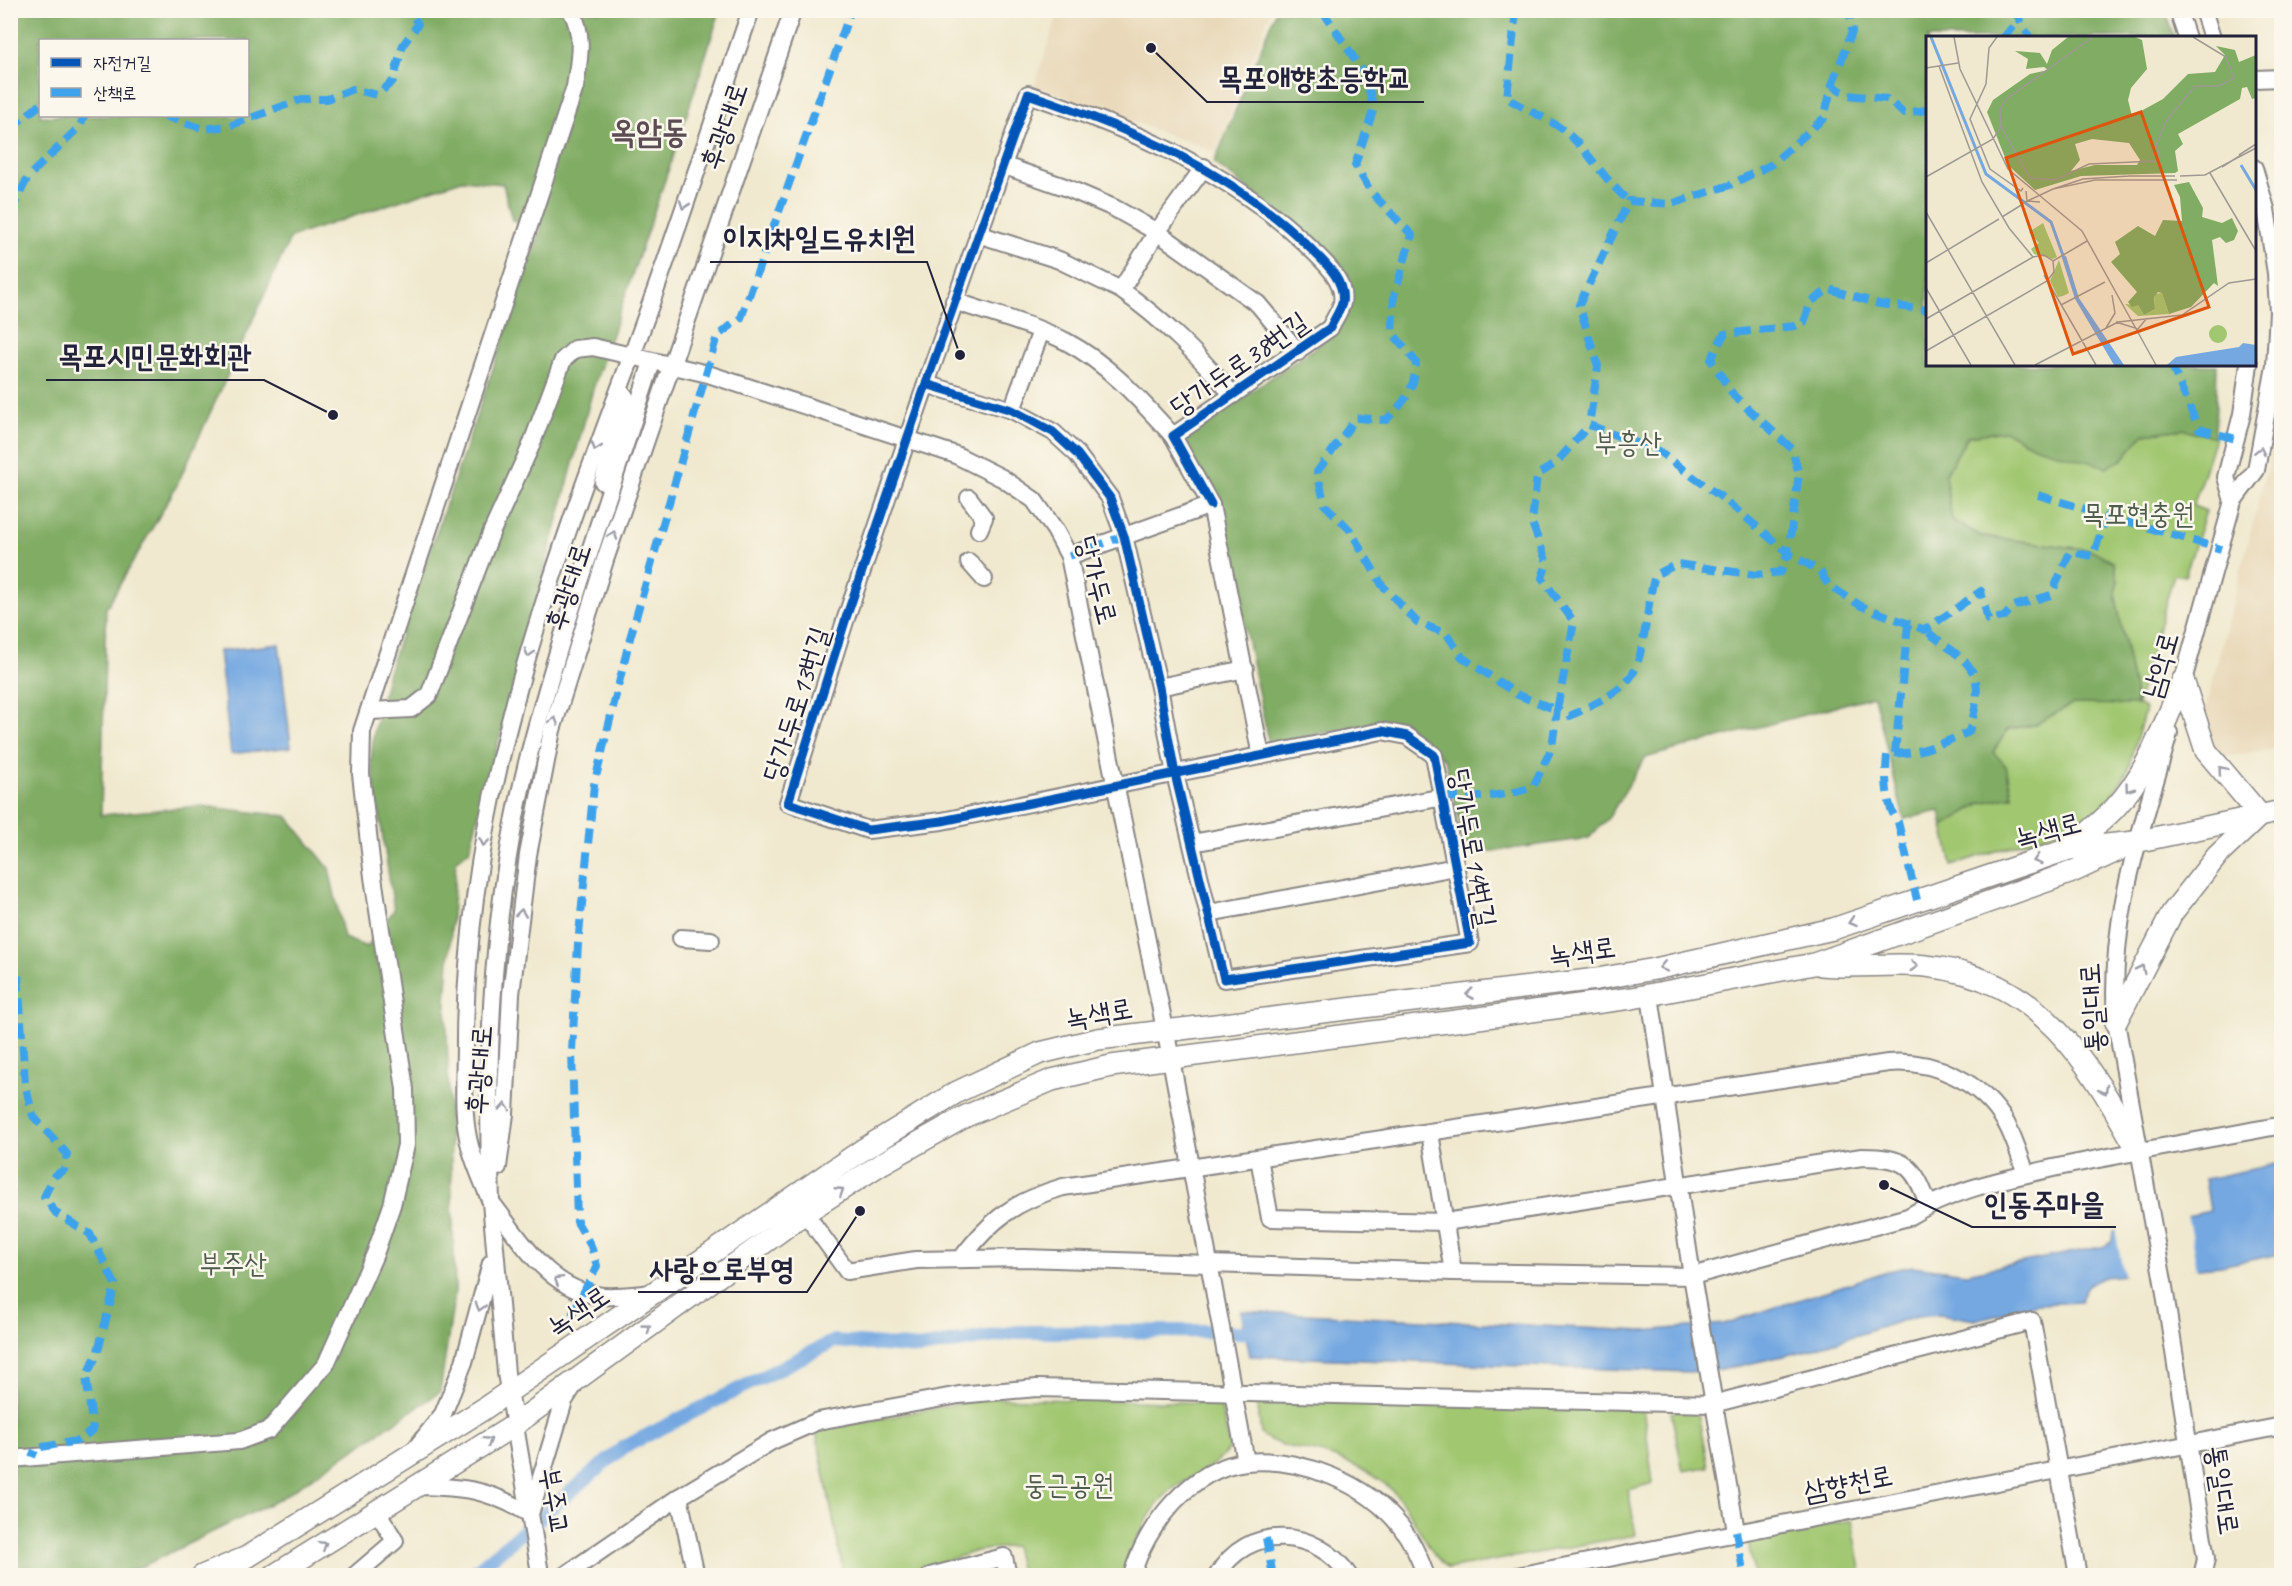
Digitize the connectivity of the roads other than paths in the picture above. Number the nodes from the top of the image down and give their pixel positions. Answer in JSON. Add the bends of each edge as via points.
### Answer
{"nodes":[{"id":1,"x":571,"y":10,"type":"edge"},
{"id":2,"x":751,"y":10,"type":"edge"},
{"id":3,"x":793,"y":10,"type":"edge"},
{"id":4,"x":2178,"y":10,"type":"edge"},
{"id":5,"x":2203,"y":10,"type":"edge"},
{"id":6,"x":2186,"y":36,"type":"edge"},
{"id":7,"x":2211,"y":36,"type":"edge"},
{"id":8,"x":2282,"y":78,"type":"edge"},
{"id":9,"x":2256,"y":79,"type":"edge"},
{"id":10,"x":1002,"y":165,"type":"junction"},
{"id":11,"x":1204,"y":167,"type":"junction"},
{"id":12,"x":2256,"y":176,"type":"edge"},
{"id":13,"x":1157,"y":232,"type":"junction"},
{"id":14,"x":978,"y":234,"type":"junction"},
{"id":15,"x":1121,"y":290,"type":"junction"},
{"id":16,"x":954,"y":301,"type":"junction"},
{"id":17,"x":1041,"y":331,"type":"junction"},
{"id":18,"x":1298,"y":352,"type":"junction"},
{"id":19,"x":632,"y":357,"type":"junction"},
{"id":20,"x":652,"y":362,"type":"junction"},
{"id":21,"x":2249,"y":366,"type":"edge"},
{"id":22,"x":670,"y":367,"type":"junction"},
{"id":23,"x":926,"y":384,"type":"junction"},
{"id":24,"x":1233,"y":395,"type":"junction"},
{"id":25,"x":1012,"y":410,"type":"junction"},
{"id":26,"x":1173,"y":436,"type":"junction"},
{"id":27,"x":907,"y":437,"type":"junction"},
{"id":28,"x":969,"y":498,"type":"dead end"},
{"id":29,"x":2233,"y":501,"type":"junction"},
{"id":30,"x":1211,"y":505,"type":"junction"},
{"id":31,"x":979,"y":530,"type":"dead end"},
{"id":32,"x":1124,"y":536,"type":"junction"},
{"id":33,"x":1069,"y":556,"type":"junction"},
{"id":34,"x":969,"y":562,"type":"dead end"},
{"id":35,"x":984,"y":579,"type":"dead end"},
{"id":36,"x":1245,"y":669,"type":"junction"},
{"id":37,"x":2183,"y":680,"type":"junction"},
{"id":38,"x":1159,"y":687,"type":"junction"},
{"id":39,"x":370,"y":711,"type":"junction"},
{"id":40,"x":1262,"y":756,"type":"junction"},
{"id":41,"x":1175,"y":774,"type":"junction"},
{"id":42,"x":1114,"y":787,"type":"junction"},
{"id":43,"x":1444,"y":797,"type":"junction"},
{"id":44,"x":2282,"y":811,"type":"edge"},
{"id":45,"x":2260,"y":815,"type":"junction"},
{"id":46,"x":2136,"y":842,"type":"junction"},
{"id":47,"x":1192,"y":843,"type":"junction"},
{"id":48,"x":2069,"y":849,"type":"junction"},
{"id":49,"x":1456,"y":867,"type":"junction"},
{"id":50,"x":1209,"y":913,"type":"junction"},
{"id":51,"x":681,"y":938,"type":"dead end"},
{"id":52,"x":711,"y":940,"type":"dead end"},
{"id":53,"x":1814,"y":964,"type":"junction"},
{"id":54,"x":1650,"y":996,"type":"junction"},
{"id":55,"x":2116,"y":1022,"type":"junction"},
{"id":56,"x":1165,"y":1031,"type":"junction"},
{"id":57,"x":1171,"y":1059,"type":"junction"},
{"id":58,"x":1664,"y":1097,"type":"junction"},
{"id":59,"x":2282,"y":1125,"type":"edge"},
{"id":60,"x":1430,"y":1132,"type":"junction"},
{"id":61,"x":1259,"y":1158,"type":"junction"},
{"id":62,"x":2140,"y":1161,"type":"junction"},
{"id":63,"x":1192,"y":1168,"type":"junction"},
{"id":64,"x":2026,"y":1174,"type":"junction"},
{"id":65,"x":1678,"y":1185,"type":"junction"},
{"id":66,"x":491,"y":1202,"type":"junction"},
{"id":67,"x":1928,"y":1204,"type":"junction"},
{"id":68,"x":805,"y":1213,"type":"junction"},
{"id":69,"x":1445,"y":1222,"type":"junction"},
{"id":70,"x":494,"y":1250,"type":"junction"},
{"id":71,"x":961,"y":1258,"type":"junction"},
{"id":72,"x":1209,"y":1270,"type":"junction"},
{"id":73,"x":1453,"y":1272,"type":"junction"},
{"id":74,"x":1693,"y":1280,"type":"junction"},
{"id":75,"x":655,"y":1293,"type":"junction"},
{"id":76,"x":578,"y":1379,"type":"junction"},
{"id":77,"x":510,"y":1390,"type":"junction"},
{"id":78,"x":1232,"y":1390,"type":"junction"},
{"id":79,"x":1712,"y":1400,"type":"junction"},
{"id":80,"x":2282,"y":1426,"type":"edge"},
{"id":81,"x":515,"y":1435,"type":"junction"},
{"id":82,"x":2188,"y":1444,"type":"junction"},
{"id":83,"x":409,"y":1456,"type":"junction"},
{"id":84,"x":10,"y":1459,"type":"edge"},
{"id":85,"x":1246,"y":1462,"type":"junction"},
{"id":86,"x":2060,"y":1470,"type":"junction"},
{"id":87,"x":416,"y":1486,"type":"junction"},
{"id":88,"x":679,"y":1497,"type":"junction"},
{"id":89,"x":377,"y":1511,"type":"junction"},
{"id":90,"x":530,"y":1514,"type":"junction"},
{"id":91,"x":1736,"y":1531,"type":"junction"},
{"id":92,"x":2204,"y":1567,"type":"edge"},
{"id":93,"x":539,"y":1571,"type":"edge"},
{"id":94,"x":202,"y":1575,"type":"edge"},
{"id":95,"x":273,"y":1575,"type":"edge"},
{"id":96,"x":354,"y":1575,"type":"edge"},
{"id":97,"x":555,"y":1575,"type":"edge"},
{"id":98,"x":564,"y":1575,"type":"edge"},
{"id":99,"x":696,"y":1575,"type":"edge"},
{"id":100,"x":930,"y":1575,"type":"edge"},
{"id":101,"x":1008,"y":1575,"type":"edge"},
{"id":102,"x":1132,"y":1575,"type":"edge"},
{"id":103,"x":1217,"y":1575,"type":"edge"},
{"id":104,"x":1348,"y":1575,"type":"edge"},
{"id":105,"x":1426,"y":1575,"type":"edge"},
{"id":106,"x":1517,"y":1575,"type":"edge"},
{"id":107,"x":2078,"y":1575,"type":"edge"},
{"id":108,"x":2217,"y":1575,"type":"edge"}],
"edges":[{"from":1,"to":39,"type":"street","via":[[581,46],[575,87]]},
{"from":2,"to":19,"type":"street","name":"후광대로","one_way":true},
{"from":3,"to":22,"type":"street","name":"후광대로"},
{"from":4,"to":6,"type":"street"},
{"from":5,"to":7,"type":"street"},
{"from":8,"to":9,"type":"street"},
{"from":10,"to":11,"type":"street","name":"당가두로38번길","via":[[1028,94],[1118,127]]},
{"from":10,"to":13,"type":"street","name":"당가두로38번길","via":[[1114,208]]},
{"from":10,"to":14,"type":"street","name":"당가두로38번길"},
{"from":11,"to":13,"type":"street"},
{"from":11,"to":18,"type":"street","name":"당가두로38번길","via":[[1279,218],[1335,273],[1342,303],[1330,328]]},
{"from":29,"to":12,"type":"street","name":"남악로","one_way":true,"via":[[2256,470],[2277,338],[2272,238]]},
{"from":13,"to":15,"type":"street"},
{"from":13,"to":18,"type":"street","name":"당가두로38번길","via":[[1258,304]]},
{"from":14,"to":15,"type":"street","name":"당가두로38번길","via":[[1059,260]]},
{"from":14,"to":16,"type":"street","name":"당가두로38번길"},
{"from":15,"to":24,"type":"street","name":"당가두로38번길","via":[[1166,323]]},
{"from":16,"to":17,"type":"street","name":"당가두로38번길"},
{"from":16,"to":23,"type":"street","name":"당가두로38번길"},
{"from":17,"to":25,"type":"street"},
{"from":17,"to":26,"type":"street","name":"당가두로38번길","via":[[1065,341],[1109,371]]},
{"from":18,"to":24,"type":"street","name":"당가두로38번길"},
{"from":19,"to":20,"type":"street","name":"당가두로"},
{"from":19,"to":39,"type":"street","name":"당가두로","via":[[593,347],[575,349],[564,360],[429,695],[411,709]]},
{"from":19,"to":66,"type":"street","name":"후광대로","one_way":true,"via":[[627,390],[594,512],[549,642],[520,751],[499,853],[484,988],[479,1147]]},
{"from":20,"to":22,"type":"street","name":"당가두로"},
{"from":20,"to":66,"type":"street","name":"후광대로","via":[[557,657],[530,753],[506,868],[492,990]]},
{"from":21,"to":29,"type":"street","name":"남악로","via":[[2242,414],[2226,477]]},
{"from":22,"to":27,"type":"street","name":"당가두로","via":[[708,374]]},
{"from":66,"to":22,"type":"street","name":"후광대로","one_way":true,"via":[[505,1114],[511,994],[526,867],[552,730]]},
{"from":23,"to":25,"type":"street"},
{"from":23,"to":27,"type":"street","name":"당가두로38번길"},
{"from":24,"to":26,"type":"street","name":"당가두로38번길"},
{"from":25,"to":32,"type":"street","via":[[1053,432],[1077,454],[1110,498]]},
{"from":26,"to":30,"type":"street","name":"당가두로38번길"},
{"from":27,"to":33,"type":"street","name":"당가두로","via":[[956,455],[1002,478],[1034,500]]},
{"from":27,"to":42,"type":"street","name":"당가두로13번길","via":[[788,803],[868,830],[942,821]]},
{"from":28,"to":31,"type":"street","via":[[984,518]]},
{"from":29,"to":37,"type":"street","name":"남악로"},
{"from":30,"to":32,"type":"street"},
{"from":30,"to":36,"type":"street","name":"당가두로38번길"},
{"from":32,"to":33,"type":"street"},
{"from":32,"to":38,"type":"street"},
{"from":33,"to":42,"type":"street","name":"당가두로"},
{"from":34,"to":35,"type":"street"},
{"from":36,"to":38,"type":"street"},
{"from":36,"to":40,"type":"street","name":"당가두로38번길"},
{"from":45,"to":37,"type":"main road","one_way":true,"via":[[2206,751]]},
{"from":37,"to":46,"type":"street","name":"남악로"},
{"from":37,"to":48,"type":"main road","one_way":true,"via":[[2149,759],[2131,786],[2114,809]]},
{"from":38,"to":41,"type":"street"},
{"from":39,"to":84,"type":"street","via":[[362,731],[361,774],[405,1089],[406,1145],[375,1254],[326,1364],[269,1430],[239,1441]]},
{"from":40,"to":41,"type":"street","name":"당가두로14번길"},
{"from":40,"to":43,"type":"street","name":"당가두로14번길","via":[[1382,731],[1407,736],[1434,755]]},
{"from":41,"to":42,"type":"street"},
{"from":41,"to":47,"type":"street","name":"당가두로14번길"},
{"from":42,"to":56,"type":"street","name":"당가두로"},
{"from":43,"to":47,"type":"street","name":"당가두로14번길"},
{"from":43,"to":49,"type":"street","name":"당가두로14번길"},
{"from":44,"to":45,"type":"main road","name":"녹색로"},
{"from":45,"to":46,"type":"main road","name":"녹색로"},
{"from":55,"to":45,"type":"main road","one_way":true,"via":[[2172,913],[2217,856]]},
{"from":46,"to":48,"type":"main road","name":"녹색로"},
{"from":46,"to":53,"type":"main road","name":"녹색로","via":[[2072,872]]},
{"from":46,"to":55,"type":"street","name":"통일대로","via":[[2118,921]]},
{"from":47,"to":50,"type":"street","name":"당가두로14번길"},
{"from":48,"to":56,"type":"main road","name":"녹색로","one_way":true,"via":[[1833,929],[1655,969]]},
{"from":49,"to":50,"type":"street","name":"당가두로14번길"},
{"from":49,"to":50,"type":"street","name":"당가두로14번길","via":[[1470,943],[1224,979]]},
{"from":51,"to":52,"type":"street"},
{"from":53,"to":54,"type":"main road","name":"녹색로"},
{"from":53,"to":62,"type":"main road","one_way":true,"via":[[1856,968],[1928,966],[1983,980],[2007,992],[2042,1016],[2098,1078]]},
{"from":54,"to":57,"type":"main road","name":"녹색로"},
{"from":54,"to":58,"type":"street"},
{"from":55,"to":62,"type":"street","name":"통일대로"},
{"from":56,"to":57,"type":"street","name":"당가두로"},
{"from":56,"to":75,"type":"main road","name":"녹색로","via":[[1098,1039],[1040,1053],[957,1092],[864,1149]]},
{"from":57,"to":63,"type":"street","name":"당가두로"},
{"from":68,"to":57,"type":"main road","name":"녹색로","one_way":true,"via":[[881,1164],[977,1111],[1052,1080],[1112,1066]]},
{"from":58,"to":60,"type":"street"},
{"from":58,"to":64,"type":"street","via":[[1883,1063],[1917,1063],[1954,1076],[1990,1101],[2014,1138]]},
{"from":58,"to":65,"type":"street"},
{"from":59,"to":62,"type":"street"},
{"from":60,"to":61,"type":"street"},
{"from":60,"to":69,"type":"street"},
{"from":61,"to":63,"type":"street"},
{"from":61,"to":69,"type":"street","via":[[1270,1218]]},
{"from":62,"to":64,"type":"street"},
{"from":62,"to":82,"type":"street","name":"통일대로"},
{"from":63,"to":71,"type":"street","via":[[1063,1187],[1028,1199],[993,1221]]},
{"from":63,"to":72,"type":"street","name":"당가두로"},
{"from":64,"to":67,"type":"street","via":[[1965,1188]]},
{"from":65,"to":67,"type":"street","via":[[1879,1157],[1910,1169],[1918,1177]]},
{"from":65,"to":69,"type":"street"},
{"from":65,"to":74,"type":"street"},
{"from":66,"to":70,"type":"street","name":"후광대로"},
{"from":75,"to":66,"type":"street","one_way":true,"via":[[604,1296],[576,1291],[547,1273]]},
{"from":67,"to":74,"type":"street","via":[[1908,1217]]},
{"from":68,"to":71,"type":"street","via":[[847,1271]]},
{"from":76,"to":68,"type":"main road","name":"녹색로","one_way":true},
{"from":69,"to":73,"type":"street"},
{"from":70,"to":77,"type":"street","name":"후광대로"},
{"from":70,"to":83,"type":"street","one_way":true,"via":[[464,1362],[443,1414]]},
{"from":71,"to":72,"type":"street","via":[[1024,1258]]},
{"from":72,"to":73,"type":"street"},
{"from":72,"to":78,"type":"street","name":"당가두로"},
{"from":73,"to":74,"type":"street"},
{"from":74,"to":79,"type":"street"},
{"from":75,"to":77,"type":"main road","name":"녹색로"},
{"from":76,"to":81,"type":"main road","name":"녹색로"},
{"from":76,"to":90,"type":"street","via":[[564,1401]]},
{"from":77,"to":81,"type":"street","name":"후광대로"},
{"from":77,"to":83,"type":"main road","name":"녹색로"},
{"from":78,"to":79,"type":"street"},
{"from":78,"to":85,"type":"street","name":"당가두로"},
{"from":78,"to":88,"type":"street","via":[[1000,1389],[818,1421],[772,1441]]},
{"from":79,"to":86,"type":"street","via":[[2032,1321]]},
{"from":79,"to":91,"type":"street"},
{"from":80,"to":82,"type":"street","name":"삼향천로"},
{"from":87,"to":81,"type":"main road","name":"녹색로","one_way":true},
{"from":81,"to":90,"type":"street","name":"부주교"},
{"from":82,"to":86,"type":"street","name":"삼향천로"},
{"from":82,"to":92,"type":"street","name":"통일대로"},
{"from":83,"to":94,"type":"main road","name":"녹색로","via":[[247,1557]]},
{"from":85,"to":102,"type":"street","via":[[1209,1475],[1172,1504],[1147,1537]]},
{"from":85,"to":105,"type":"street","via":[[1311,1468],[1365,1493],[1401,1527]]},
{"from":86,"to":91,"type":"street","name":"삼향천로"},
{"from":86,"to":107,"type":"street"},
{"from":87,"to":89,"type":"main road","name":"녹색로"},
{"from":87,"to":90,"type":"street","via":[[488,1493]]},
{"from":88,"to":98,"type":"street"},
{"from":88,"to":99,"type":"street"},
{"from":95,"to":89,"type":"main road","name":"녹색로","one_way":true},
{"from":89,"to":96,"type":"street","via":[[395,1541]]},
{"from":90,"to":93,"type":"street","name":"부주교"},
{"from":91,"to":106,"type":"street","name":"삼향천로"},
{"from":92,"to":108,"type":"street","name":"통일대로"},
{"from":93,"to":97,"type":"street"},
{"from":100,"to":101,"type":"street","via":[[1004,1557]]},
{"from":103,"to":104,"type":"street","via":[[1237,1551],[1253,1542],[1285,1537],[1316,1545],[1343,1566]]}]}
